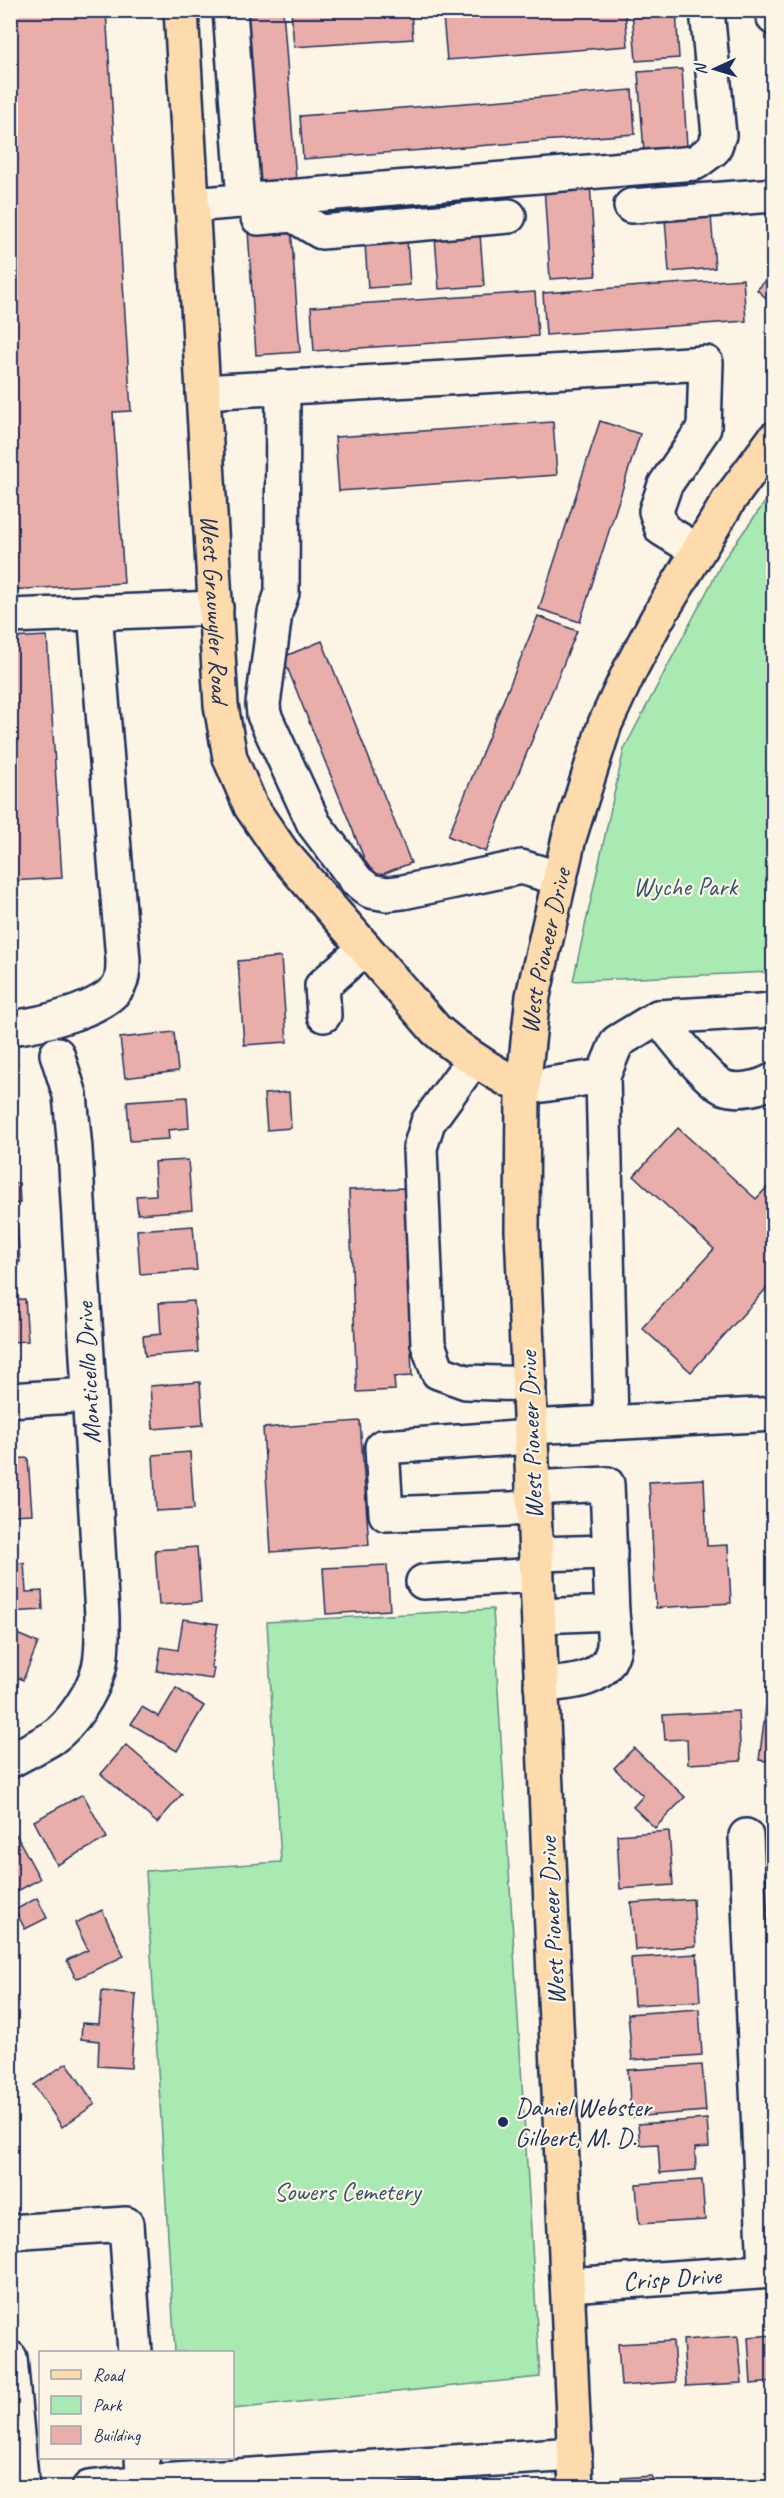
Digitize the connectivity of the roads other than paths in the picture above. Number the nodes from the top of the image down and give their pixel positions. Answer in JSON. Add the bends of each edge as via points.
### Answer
{"nodes":[{"id":1,"x":181,"y":10,"type":"edge"},
{"id":2,"x":230,"y":10,"type":"edge"},
{"id":3,"x":707,"y":10,"type":"edge"},
{"id":4,"x":773,"y":10,"type":"edge"},
{"id":5,"x":774,"y":18,"type":"edge"},
{"id":6,"x":774,"y":195,"type":"edge"},
{"id":7,"x":244,"y":201,"type":"junction"},
{"id":8,"x":631,"y":206,"type":"dead end"},
{"id":9,"x":193,"y":214,"type":"junction"},
{"id":10,"x":509,"y":216,"type":"dead end"},
{"id":11,"x":283,"y":387,"type":"junction"},
{"id":12,"x":203,"y":392,"type":"junction"},
{"id":13,"x":774,"y":439,"type":"edge"},
{"id":14,"x":698,"y":551,"type":"junction"},
{"id":15,"x":216,"y":608,"type":"junction"},
{"id":16,"x":95,"y":612,"type":"junction"},
{"id":17,"x":10,"y":616,"type":"edge"},
{"id":18,"x":263,"y":704,"type":"junction"},
{"id":19,"x":221,"y":705,"type":"junction"},
{"id":20,"x":558,"y":878,"type":"junction"},
{"id":21,"x":364,"y":948,"type":"junction"},
{"id":22,"x":774,"y":1010,"type":"edge"},
{"id":23,"x":324,"y":1015,"type":"dead end"},
{"id":24,"x":658,"y":1017,"type":"junction"},
{"id":25,"x":10,"y":1028,"type":"edge"},
{"id":26,"x":57,"y":1054,"type":"dead end"},
{"id":27,"x":473,"y":1060,"type":"junction"},
{"id":28,"x":603,"y":1076,"type":"junction"},
{"id":29,"x":774,"y":1080,"type":"edge"},
{"id":30,"x":523,"y":1088,"type":"junction"},
{"id":31,"x":529,"y":1384,"type":"junction"},
{"id":32,"x":89,"y":1395,"type":"junction"},
{"id":33,"x":10,"y":1400,"type":"edge"},
{"id":34,"x":774,"y":1414,"type":"edge"},
{"id":35,"x":611,"y":1423,"type":"junction"},
{"id":36,"x":531,"y":1432,"type":"junction"},
{"id":37,"x":533,"y":1498,"type":"junction"},
{"id":38,"x":610,"y":1552,"type":"junction"},
{"id":39,"x":536,"y":1565,"type":"junction"},
{"id":40,"x":423,"y":1582,"type":"dead end"},
{"id":41,"x":612,"y":1613,"type":"junction"},
{"id":42,"x":538,"y":1616,"type":"junction"},
{"id":43,"x":541,"y":1685,"type":"junction"},
{"id":44,"x":10,"y":1761,"type":"edge"},
{"id":45,"x":746,"y":1836,"type":"dead end"},
{"id":46,"x":10,"y":2232,"type":"edge"},
{"id":47,"x":769,"y":2271,"type":"edge"},
{"id":48,"x":568,"y":2285,"type":"junction"},
{"id":49,"x":135,"y":2351,"type":"edge"},
{"id":50,"x":10,"y":2358,"type":"edge"},
{"id":51,"x":575,"y":2454,"type":"junction"},
{"id":52,"x":143,"y":2470,"type":"edge"},
{"id":53,"x":22,"y":2487,"type":"edge"},
{"id":54,"x":89,"y":2487,"type":"edge"},
{"id":55,"x":576,"y":2487,"type":"edge"}],
"edges":[{"from":1,"to":9,"type":"main road","name":"West Grauwyler Road"},
{"from":2,"to":7,"type":"street"},
{"from":3,"to":7,"type":"street","via":[[720,135],[714,149],[695,163]]},
{"from":4,"to":5,"type":"street"},
{"from":6,"to":8,"type":"street"},
{"from":7,"to":9,"type":"street"},
{"from":9,"to":10,"type":"street","via":[[293,215],[321,232]]},
{"from":9,"to":12,"type":"main road","name":"West Grauwyler Road"},
{"from":11,"to":12,"type":"street"},
{"from":11,"to":14,"type":"street","via":[[706,363],[704,428],[665,486],[656,512],[662,529]]},
{"from":11,"to":18,"type":"street","via":[[282,593],[275,613]]},
{"from":12,"to":15,"type":"main road","name":"West Grauwyler Road"},
{"from":13,"to":14,"type":"main road","name":"West Pioneer Drive"},
{"from":14,"to":20,"type":"main road","name":"West Pioneer Drive","via":[[657,619],[605,724]]},
{"from":15,"to":16,"type":"street"},
{"from":15,"to":19,"type":"main road","name":"West Grauwyler Road"},
{"from":16,"to":17,"type":"street"},
{"from":16,"to":25,"type":"street","via":[[123,960],[120,983],[106,999],[82,1009],[42,1024]]},
{"from":18,"to":19,"type":"street"},
{"from":18,"to":20,"type":"street","via":[[264,715],[314,824],[357,881],[370,891],[403,892],[520,867]]},
{"from":19,"to":21,"type":"main road","name":"West Grauwyler Road","via":[[230,758],[251,807],[282,852]]},
{"from":20,"to":30,"type":"main road","name":"West Pioneer Drive","via":[[537,972]]},
{"from":21,"to":23,"type":"street","via":[[322,986]]},
{"from":21,"to":27,"type":"main road","name":"West Grauwyler Road","via":[[435,1030]]},
{"from":22,"to":24,"type":"street"},
{"from":24,"to":28,"type":"street","via":[[617,1042]]},
{"from":24,"to":29,"type":"street","via":[[722,1086],[743,1089]]},
{"from":26,"to":32,"type":"street","name":"Monticello Drive","via":[[70,1095]]},
{"from":27,"to":30,"type":"main road","name":"West Grauwyler Road"},
{"from":27,"to":31,"type":"street","via":[[428,1122],[420,1148],[428,1344],[438,1372],[466,1382]]},
{"from":28,"to":30,"type":"street"},
{"from":28,"to":35,"type":"street"},
{"from":30,"to":31,"type":"main road","name":"West Pioneer Drive","via":[[522,1230]]},
{"from":31,"to":36,"type":"main road","name":"West Pioneer Drive"},
{"from":32,"to":33,"type":"street"},
{"from":32,"to":44,"type":"street","name":"Monticello Drive","via":[[102,1616],[99,1668],[88,1693],[53,1737]]},
{"from":34,"to":35,"type":"street"},
{"from":35,"to":36,"type":"street"},
{"from":36,"to":37,"type":"main road","name":"West Pioneer Drive"},
{"from":36,"to":37,"type":"street","via":[[382,1447],[386,1514]]},
{"from":37,"to":38,"type":"street","via":[[607,1484]]},
{"from":37,"to":39,"type":"main road","name":"West Pioneer Drive"},
{"from":38,"to":39,"type":"street"},
{"from":38,"to":41,"type":"street"},
{"from":39,"to":40,"type":"street"},
{"from":39,"to":42,"type":"main road","name":"West Pioneer Drive"},
{"from":41,"to":42,"type":"street"},
{"from":41,"to":43,"type":"street","via":[[614,1650],[599,1672],[581,1682]]},
{"from":42,"to":43,"type":"main road","name":"West Pioneer Drive"},
{"from":43,"to":48,"type":"main road","name":"West Pioneer Drive"},
{"from":45,"to":47,"type":"street"},
{"from":46,"to":49,"type":"street","via":[[126,2224]]},
{"from":47,"to":48,"type":"street","name":"Crisp Drive"},
{"from":48,"to":51,"type":"main road","name":"West Pioneer Drive"},
{"from":50,"to":53,"type":"street"},
{"from":51,"to":52,"type":"street"},
{"from":51,"to":55,"type":"main road","name":"West Pioneer Drive"},
{"from":52,"to":54,"type":"street"}]}
